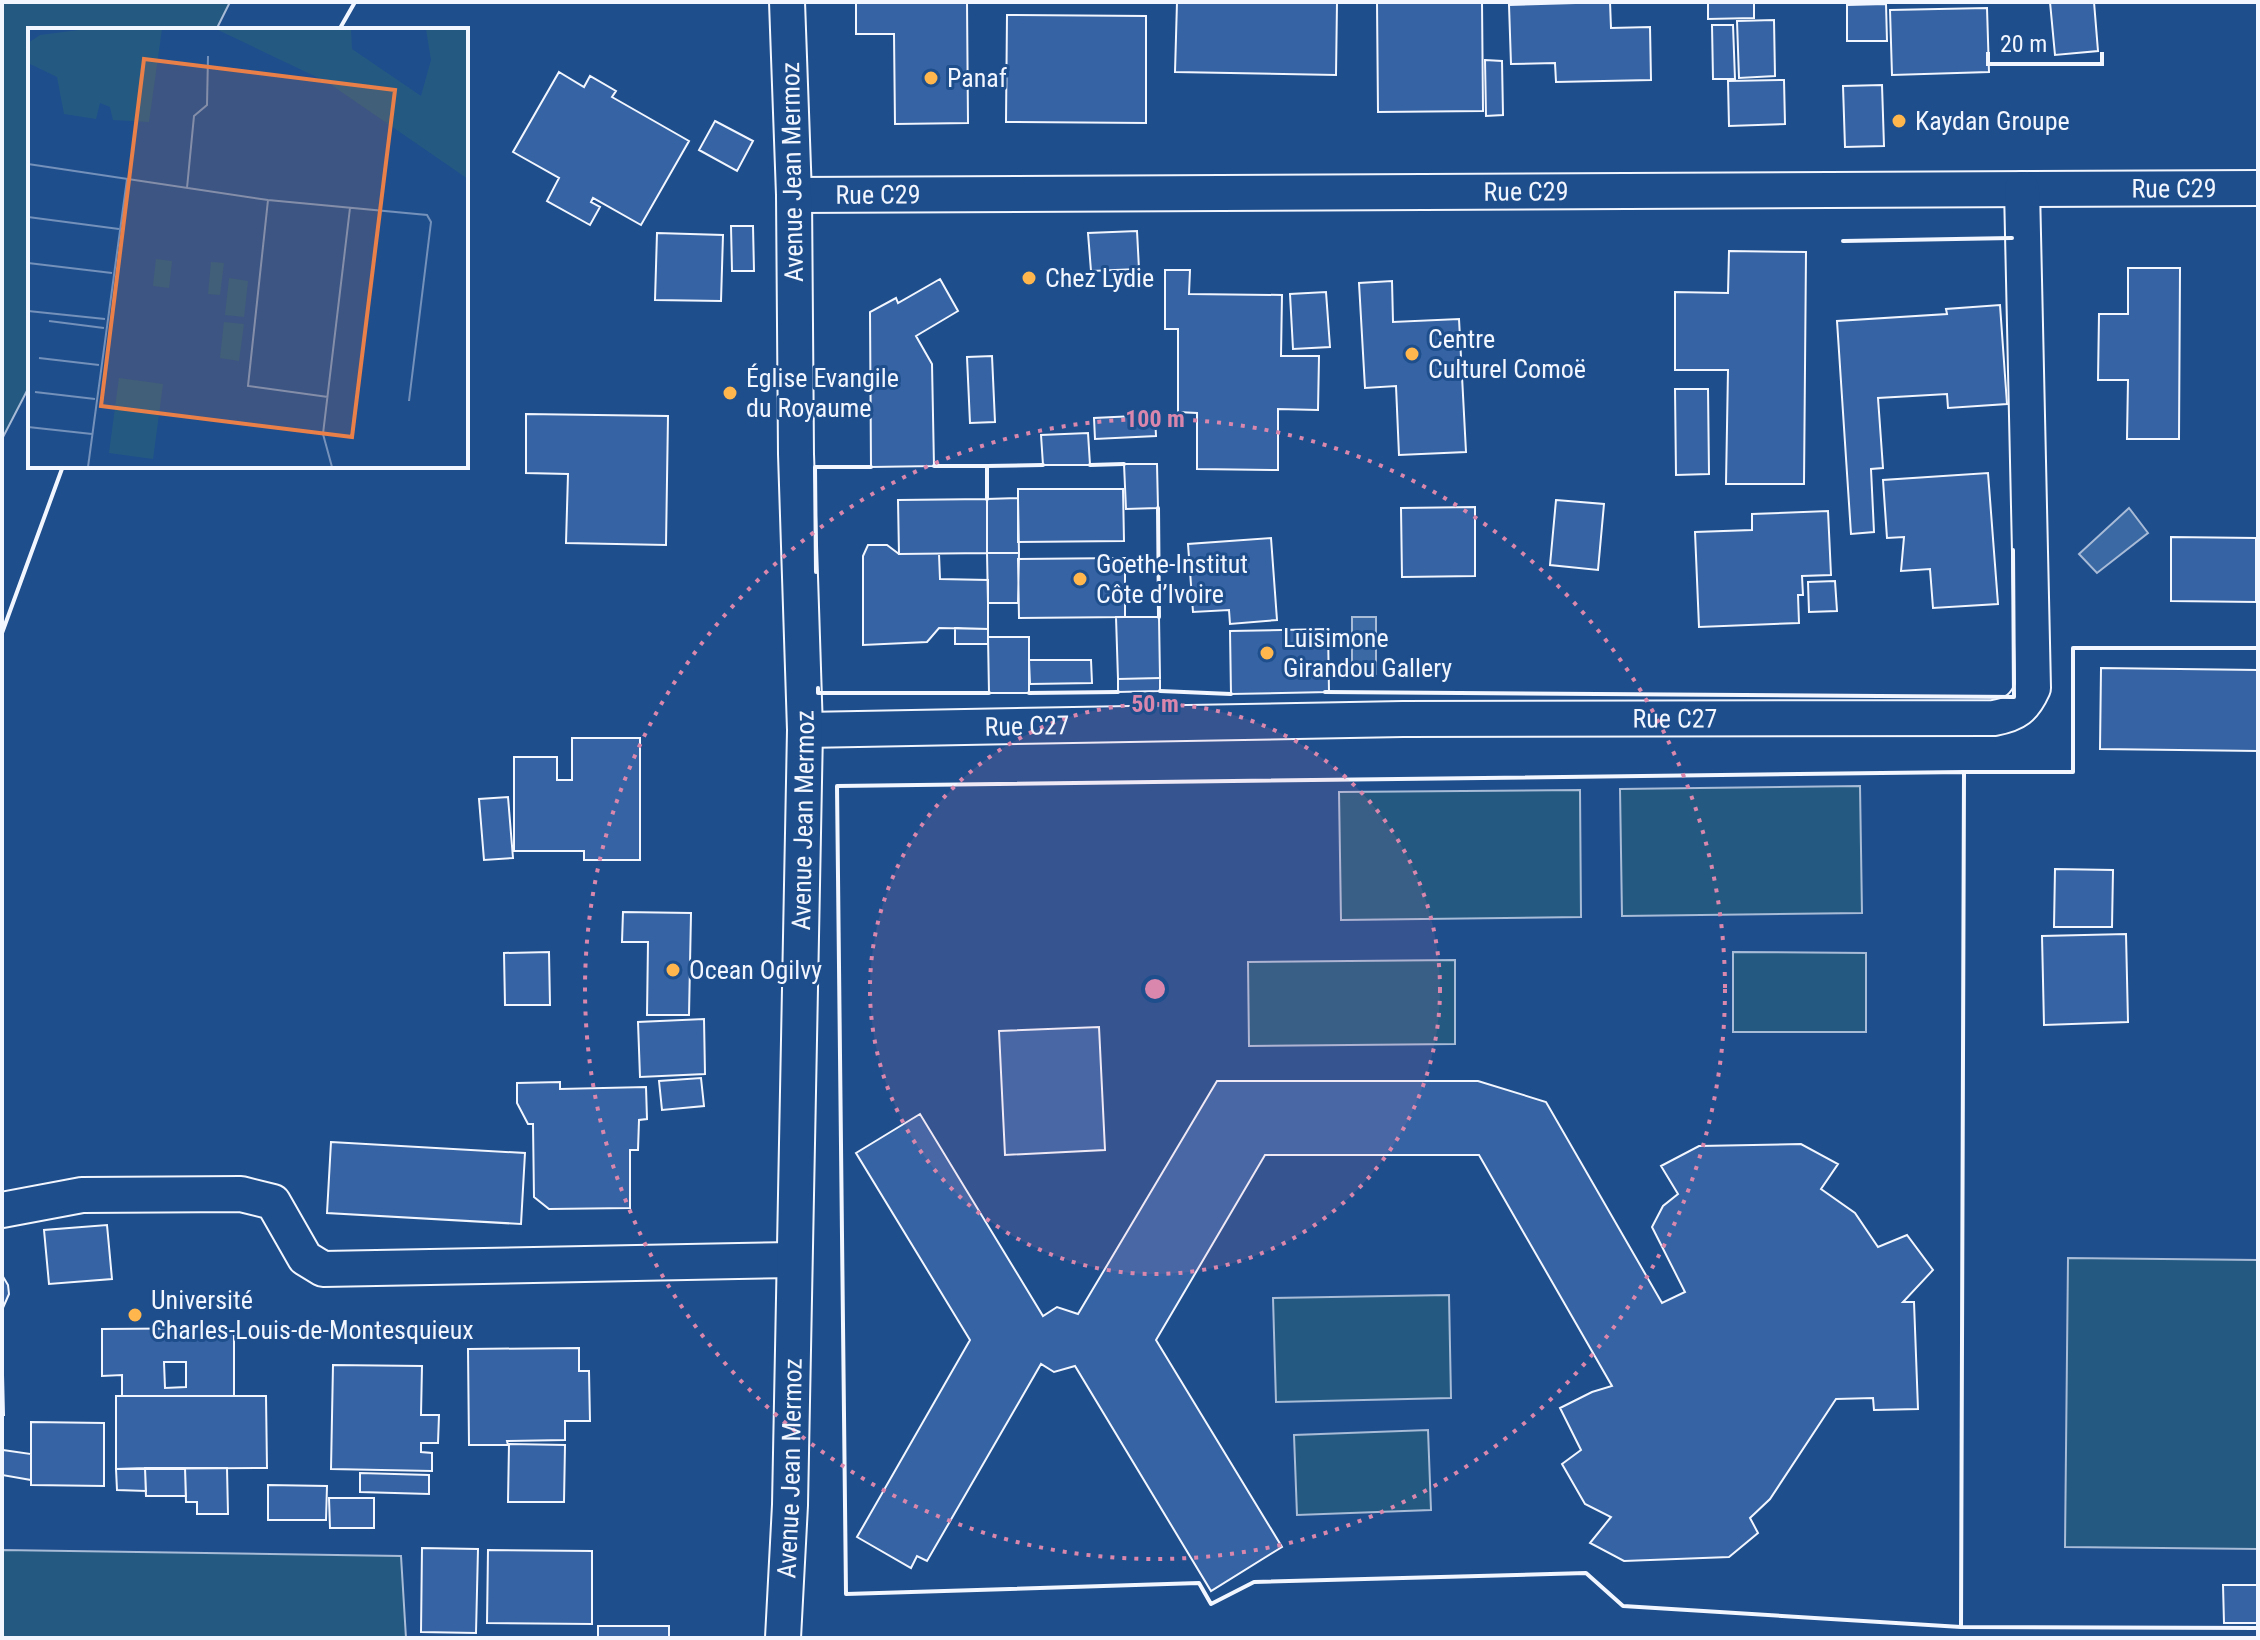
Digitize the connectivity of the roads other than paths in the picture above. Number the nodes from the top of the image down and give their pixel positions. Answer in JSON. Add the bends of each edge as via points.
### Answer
{"nodes":[{"id":1,"x":787,"y":2,"type":"edge"},
{"id":2,"x":2258,"y":188,"type":"edge"},
{"id":3,"x":2022,"y":189,"type":"junction"},
{"id":4,"x":794,"y":195,"type":"junction"},
{"id":5,"x":805,"y":730,"type":"junction"},
{"id":6,"x":2,"y":1210,"type":"edge"},
{"id":7,"x":793,"y":1260,"type":"junction"},
{"id":8,"x":783,"y":1638,"type":"edge"}],
"edges":[{"from":1,"to":4,"type":"street","name":"Avenue Jean Mermoz"},
{"from":2,"to":3,"type":"street","name":"Rue C29"},
{"from":3,"to":4,"type":"street","name":"Rue C29"},
{"from":3,"to":5,"type":"street","name":"Rue C27","via":[[2033,688],[2018,712],[1994,718],[1403,719]]},
{"from":4,"to":5,"type":"street","name":"Avenue Jean Mermoz"},
{"from":5,"to":7,"type":"street","name":"Avenue Jean Mermoz"},
{"from":6,"to":7,"type":"street","via":[[82,1195],[258,1197],[273,1202],[305,1258],[323,1269]]},
{"from":7,"to":8,"type":"street","name":"Avenue Jean Mermoz"}]}
